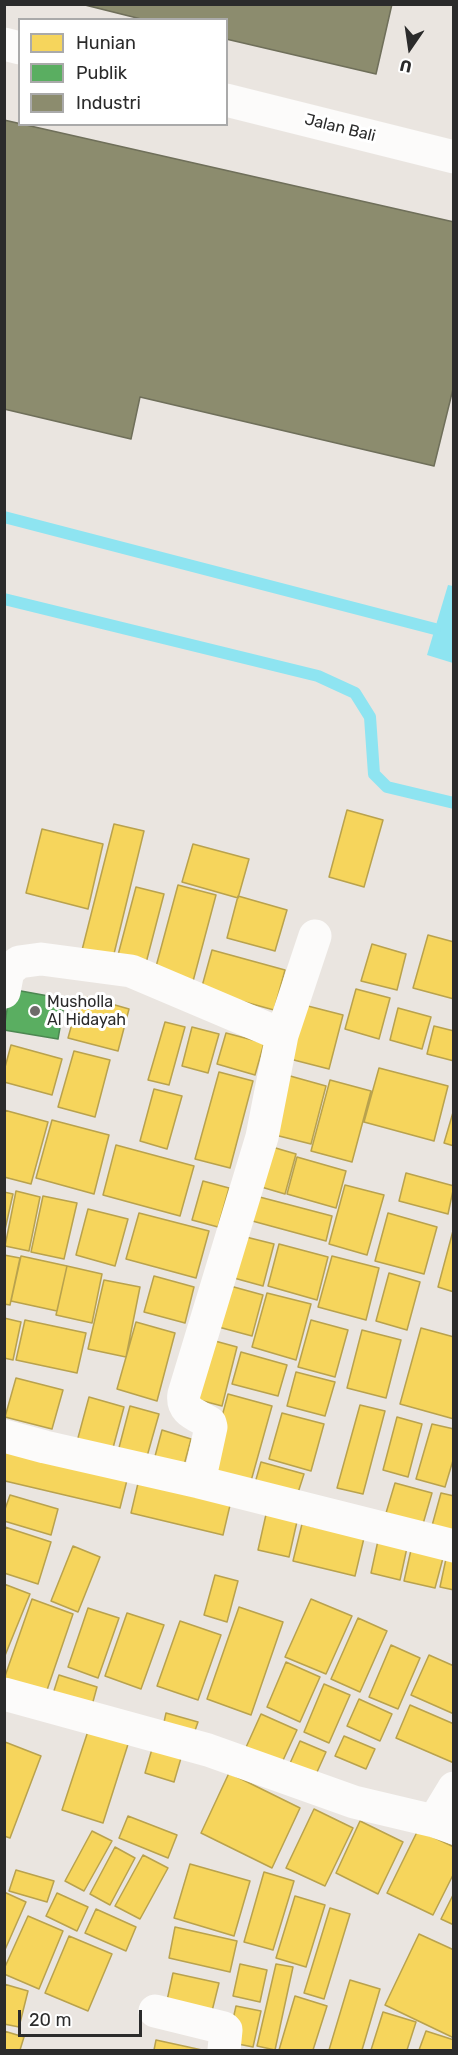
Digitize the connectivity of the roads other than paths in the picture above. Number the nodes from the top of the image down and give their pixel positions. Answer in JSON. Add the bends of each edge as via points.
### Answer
{"nodes":[{"id":1,"x":228,"y":101,"type":"edge"},
{"id":2,"x":453,"y":157,"type":"edge"},
{"id":3,"x":315,"y":936,"type":"dead end"},
{"id":4,"x":4,"y":992,"type":"edge"},
{"id":5,"x":282,"y":1035,"type":"junction"},
{"id":6,"x":4,"y":1436,"type":"edge"},
{"id":7,"x":199,"y":1482,"type":"junction"},
{"id":8,"x":453,"y":1546,"type":"edge"},
{"id":9,"x":4,"y":1694,"type":"edge"},
{"id":10,"x":453,"y":1788,"type":"edge"},
{"id":11,"x":444,"y":1825,"type":"edge"},
{"id":12,"x":154,"y":2011,"type":"dead end"},
{"id":13,"x":224,"y":2050,"type":"edge"}],
"edges":[{"from":1,"to":2,"type":"street","name":"Jalan Bali"},
{"from":3,"to":5,"type":"street"},
{"from":4,"to":5,"type":"street","via":[[8,971],[19,962],[40,959],[131,971]]},
{"from":5,"to":7,"type":"street","via":[[262,1137],[184,1394],[185,1408],[211,1427]]},
{"from":6,"to":7,"type":"street"},
{"from":7,"to":8,"type":"street"},
{"from":9,"to":11,"type":"street","via":[[208,1750],[354,1802]]},
{"from":10,"to":11,"type":"street"},
{"from":12,"to":13,"type":"street","via":[[224,2028]]}]}
